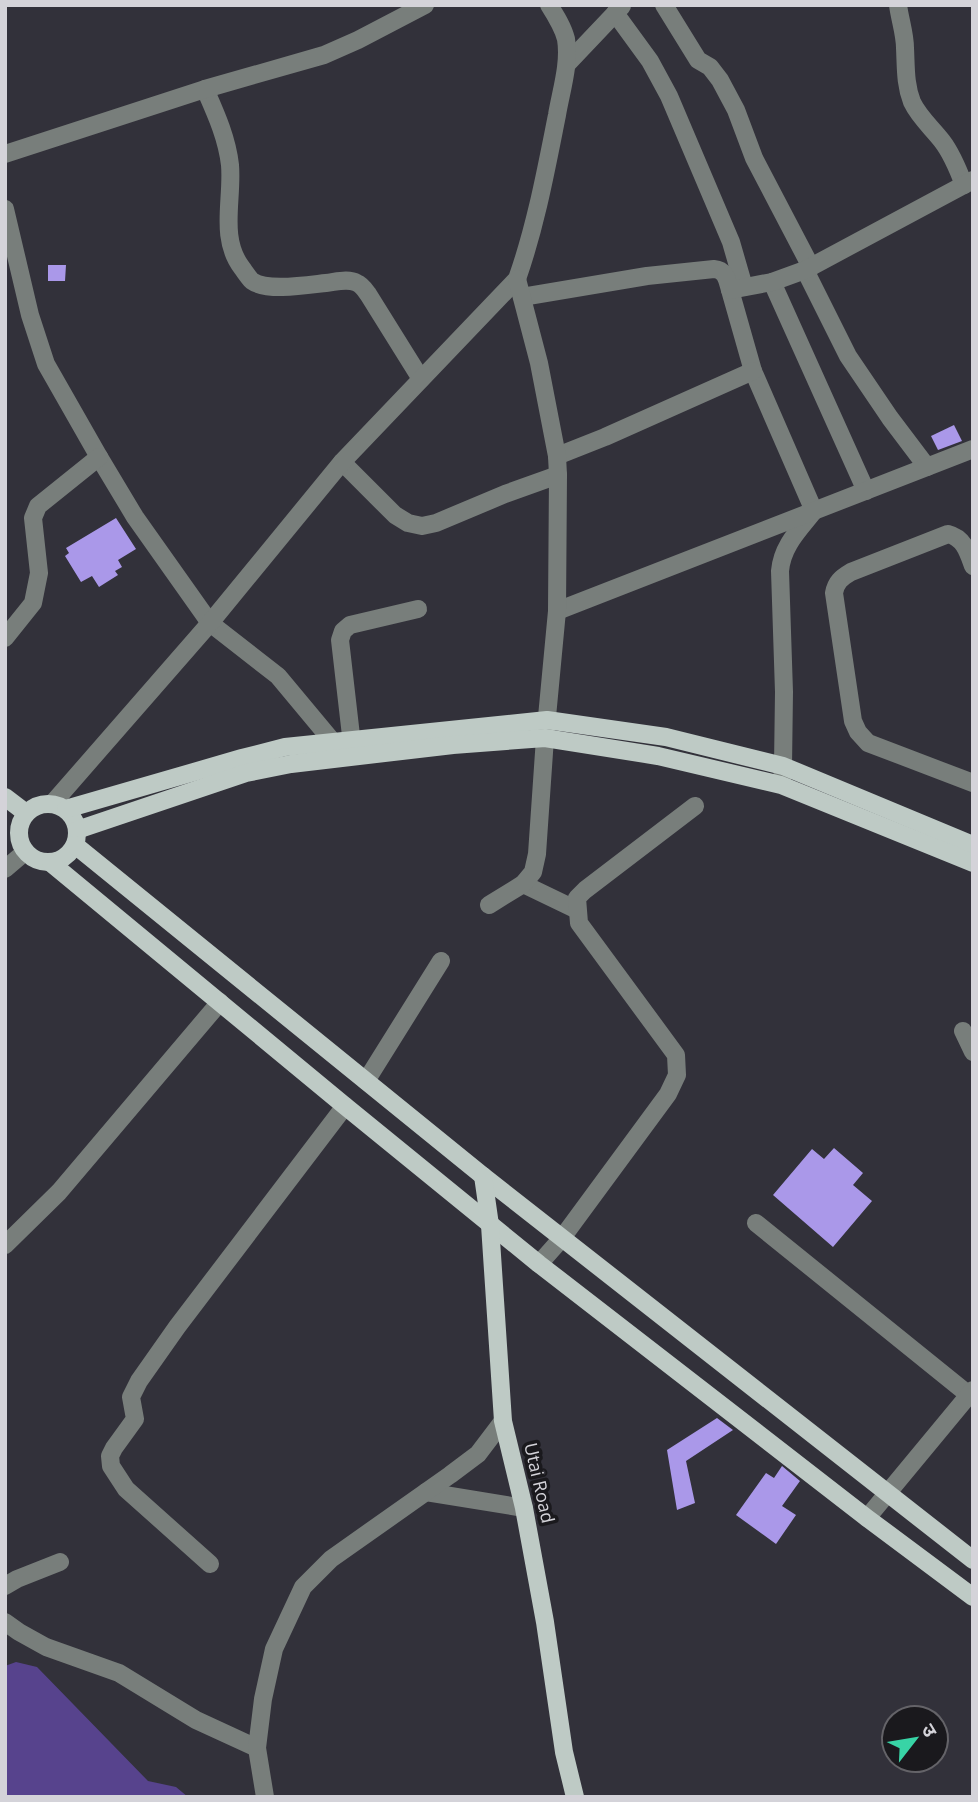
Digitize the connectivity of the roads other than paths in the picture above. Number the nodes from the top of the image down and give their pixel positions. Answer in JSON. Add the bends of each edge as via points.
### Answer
{"nodes":[{"id":1,"x":425,"y":5,"type":"edge"},
{"id":2,"x":549,"y":5,"type":"edge"},
{"id":3,"x":664,"y":5,"type":"edge"},
{"id":4,"x":898,"y":5,"type":"edge"},
{"id":5,"x":619,"y":9,"type":"edge"},
{"id":6,"x":566,"y":64,"type":"junction"},
{"id":7,"x":205,"y":89,"type":"junction"},
{"id":8,"x":5,"y":154,"type":"edge"},
{"id":9,"x":969,"y":182,"type":"edge"},
{"id":10,"x":5,"y":209,"type":"edge"},
{"id":11,"x":808,"y":269,"type":"junction"},
{"id":12,"x":517,"y":279,"type":"junction"},
{"id":13,"x":772,"y":282,"type":"junction"},
{"id":14,"x":737,"y":289,"type":"junction"},
{"id":15,"x":522,"y":297,"type":"junction"},
{"id":16,"x":754,"y":371,"type":"junction"},
{"id":17,"x":421,"y":379,"type":"junction"},
{"id":18,"x":973,"y":449,"type":"edge"},
{"id":19,"x":557,"y":456,"type":"junction"},
{"id":20,"x":99,"y":457,"type":"junction"},
{"id":21,"x":342,"y":462,"type":"junction"},
{"id":22,"x":927,"y":467,"type":"junction"},
{"id":23,"x":558,"y":475,"type":"junction"},
{"id":24,"x":866,"y":491,"type":"junction"},
{"id":25,"x":814,"y":511,"type":"junction"},
{"id":26,"x":973,"y":566,"type":"edge"},
{"id":27,"x":418,"y":609,"type":"dead end"},
{"id":28,"x":557,"y":611,"type":"junction"},
{"id":29,"x":210,"y":622,"type":"junction"},
{"id":30,"x":5,"y":638,"type":"edge"},
{"id":31,"x":546,"y":729,"type":"junction"},
{"id":32,"x":333,"y":742,"type":"junction"},
{"id":33,"x":352,"y":748,"type":"junction"},
{"id":34,"x":783,"y":766,"type":"junction"},
{"id":35,"x":973,"y":783,"type":"edge"},
{"id":36,"x":781,"y":785,"type":"junction"},
{"id":37,"x":5,"y":797,"type":"edge"},
{"id":38,"x":695,"y":806,"type":"dead end"},
{"id":39,"x":59,"y":807,"type":"junction"},
{"id":40,"x":26,"y":813,"type":"junction"},
{"id":41,"x":76,"y":837,"type":"junction"},
{"id":42,"x":16,"y":839,"type":"edge"},
{"id":43,"x":973,"y":845,"type":"edge"},
{"id":44,"x":51,"y":863,"type":"junction"},
{"id":45,"x":973,"y":863,"type":"edge"},
{"id":46,"x":5,"y":869,"type":"edge"},
{"id":47,"x":523,"y":884,"type":"junction"},
{"id":48,"x":489,"y":905,"type":"dead end"},
{"id":49,"x":577,"y":910,"type":"junction"},
{"id":50,"x":441,"y":961,"type":"dead end"},
{"id":51,"x":220,"y":1002,"type":"junction"},
{"id":52,"x":963,"y":1031,"type":"dead end"},
{"id":53,"x":973,"y":1052,"type":"edge"},
{"id":54,"x":366,"y":1081,"type":"junction"},
{"id":55,"x":345,"y":1106,"type":"junction"},
{"id":56,"x":484,"y":1176,"type":"junction"},
{"id":57,"x":756,"y":1223,"type":"dead end"},
{"id":58,"x":490,"y":1224,"type":"junction"},
{"id":59,"x":562,"y":1238,"type":"junction"},
{"id":60,"x":5,"y":1245,"type":"edge"},
{"id":61,"x":539,"y":1264,"type":"junction"},
{"id":62,"x":971,"y":1393,"type":"edge"},
{"id":63,"x":503,"y":1421,"type":"junction"},
{"id":64,"x":426,"y":1492,"type":"junction"},
{"id":65,"x":887,"y":1493,"type":"junction"},
{"id":66,"x":524,"y":1508,"type":"junction"},
{"id":67,"x":867,"y":1518,"type":"junction"},
{"id":68,"x":973,"y":1560,"type":"edge"},
{"id":69,"x":60,"y":1562,"type":"dead end"},
{"id":70,"x":209,"y":1564,"type":"dead end"},
{"id":71,"x":5,"y":1586,"type":"edge"},
{"id":72,"x":973,"y":1597,"type":"edge"},
{"id":73,"x":5,"y":1622,"type":"edge"},
{"id":74,"x":257,"y":1748,"type":"junction"},
{"id":75,"x":265,"y":1797,"type":"edge"},
{"id":76,"x":575,"y":1797,"type":"edge"}],
"edges":[{"from":1,"to":7,"type":"street","via":[[324,55]]},
{"from":2,"to":6,"type":"street","via":[[565,39]]},
{"from":3,"to":11,"type":"street","via":[[698,60],[720,80]]},
{"from":4,"to":9,"type":"street","via":[[906,84],[914,105]]},
{"from":5,"to":6,"type":"street"},
{"from":5,"to":14,"type":"street","via":[[669,96],[731,242]]},
{"from":6,"to":12,"type":"street","via":[[543,187]]},
{"from":7,"to":8,"type":"street"},
{"from":7,"to":17,"type":"street","via":[[227,148],[229,235],[241,267],[252,281],[269,286],[358,283]]},
{"from":9,"to":11,"type":"street"},
{"from":10,"to":20,"type":"street","via":[[46,365]]},
{"from":11,"to":13,"type":"street"},
{"from":11,"to":22,"type":"street","via":[[848,356]]},
{"from":12,"to":15,"type":"street"},
{"from":12,"to":17,"type":"street"},
{"from":13,"to":14,"type":"street"},
{"from":13,"to":24,"type":"street"},
{"from":14,"to":15,"type":"street","via":[[724,272],[714,269]]},
{"from":14,"to":16,"type":"street"},
{"from":15,"to":19,"type":"street"},
{"from":16,"to":19,"type":"street"},
{"from":16,"to":25,"type":"street"},
{"from":17,"to":21,"type":"street"},
{"from":18,"to":22,"type":"street"},
{"from":19,"to":23,"type":"street"},
{"from":20,"to":29,"type":"street","via":[[135,517]]},
{"from":20,"to":30,"type":"street","via":[[38,506],[33,518],[39,573],[33,603]]},
{"from":21,"to":23,"type":"street","via":[[395,515],[422,526]]},
{"from":21,"to":29,"type":"street"},
{"from":22,"to":24,"type":"street"},
{"from":23,"to":28,"type":"street"},
{"from":24,"to":25,"type":"street"},
{"from":25,"to":28,"type":"street"},
{"from":25,"to":34,"type":"street","via":[[781,557]]},
{"from":26,"to":35,"type":"street","via":[[965,546],[948,534],[851,572],[836,584],[834,593],[858,732],[868,743]]},
{"from":27,"to":33,"type":"street","via":[[350,625],[343,631],[340,640]]},
{"from":28,"to":31,"type":"street"},
{"from":29,"to":32,"type":"street","via":[[278,676]]},
{"from":29,"to":39,"type":"street"},
{"from":31,"to":33,"type":"main road"},
{"from":31,"to":34,"type":"main road","via":[[666,737]]},
{"from":31,"to":36,"type":"main road"},
{"from":31,"to":47,"type":"street","via":[[537,854],[533,872]]},
{"from":32,"to":33,"type":"main road"},
{"from":32,"to":39,"type":"main road","via":[[285,747]]},
{"from":33,"to":41,"type":"main road","via":[[246,774]]},
{"from":34,"to":36,"type":"street"},
{"from":34,"to":43,"type":"main road"},
{"from":36,"to":45,"type":"main road"},
{"from":37,"to":40,"type":"main road"},
{"from":38,"to":49,"type":"street","via":[[585,890],[578,898]]},
{"from":39,"to":40,"type":"main road","via":[[38,805]]},
{"from":39,"to":41,"type":"main road","via":[[74,818]]},
{"from":40,"to":42,"type":"main road"},
{"from":41,"to":44,"type":"main road","via":[[65,857]]},
{"from":41,"to":54,"type":"main road"},
{"from":42,"to":44,"type":"main road","via":[[37,860]]},
{"from":42,"to":46,"type":"street"},
{"from":44,"to":51,"type":"main road"},
{"from":47,"to":48,"type":"street"},
{"from":47,"to":49,"type":"street"},
{"from":49,"to":59,"type":"street","via":[[579,923],[676,1055],[677,1076]]},
{"from":50,"to":54,"type":"street"},
{"from":51,"to":55,"type":"main road"},
{"from":51,"to":60,"type":"street","via":[[59,1192]]},
{"from":52,"to":53,"type":"street"},
{"from":54,"to":56,"type":"main road"},
{"from":55,"to":58,"type":"main road"},
{"from":55,"to":70,"type":"street","via":[[139,1381],[131,1397],[135,1419],[110,1456],[126,1489]]},
{"from":56,"to":58,"type":"main road","name":"Utai Road"},
{"from":56,"to":59,"type":"main road"},
{"from":57,"to":62,"type":"street"},
{"from":58,"to":61,"type":"main road"},
{"from":58,"to":63,"type":"main road","name":"Utai Road"},
{"from":59,"to":61,"type":"street"},
{"from":59,"to":65,"type":"main road"},
{"from":61,"to":67,"type":"main road"},
{"from":62,"to":65,"type":"street"},
{"from":63,"to":64,"type":"street","via":[[478,1454]]},
{"from":63,"to":66,"type":"main road","name":"Utai Road"},
{"from":64,"to":66,"type":"street"},
{"from":64,"to":74,"type":"street","via":[[331,1559],[303,1587],[274,1649]]},
{"from":65,"to":67,"type":"street"},
{"from":65,"to":68,"type":"main road"},
{"from":66,"to":76,"type":"main road","name":"Utai Road"},
{"from":67,"to":72,"type":"main road"},
{"from":69,"to":71,"type":"street"},
{"from":73,"to":74,"type":"street","via":[[46,1647],[119,1673],[196,1720]]},
{"from":74,"to":75,"type":"street"}]}
